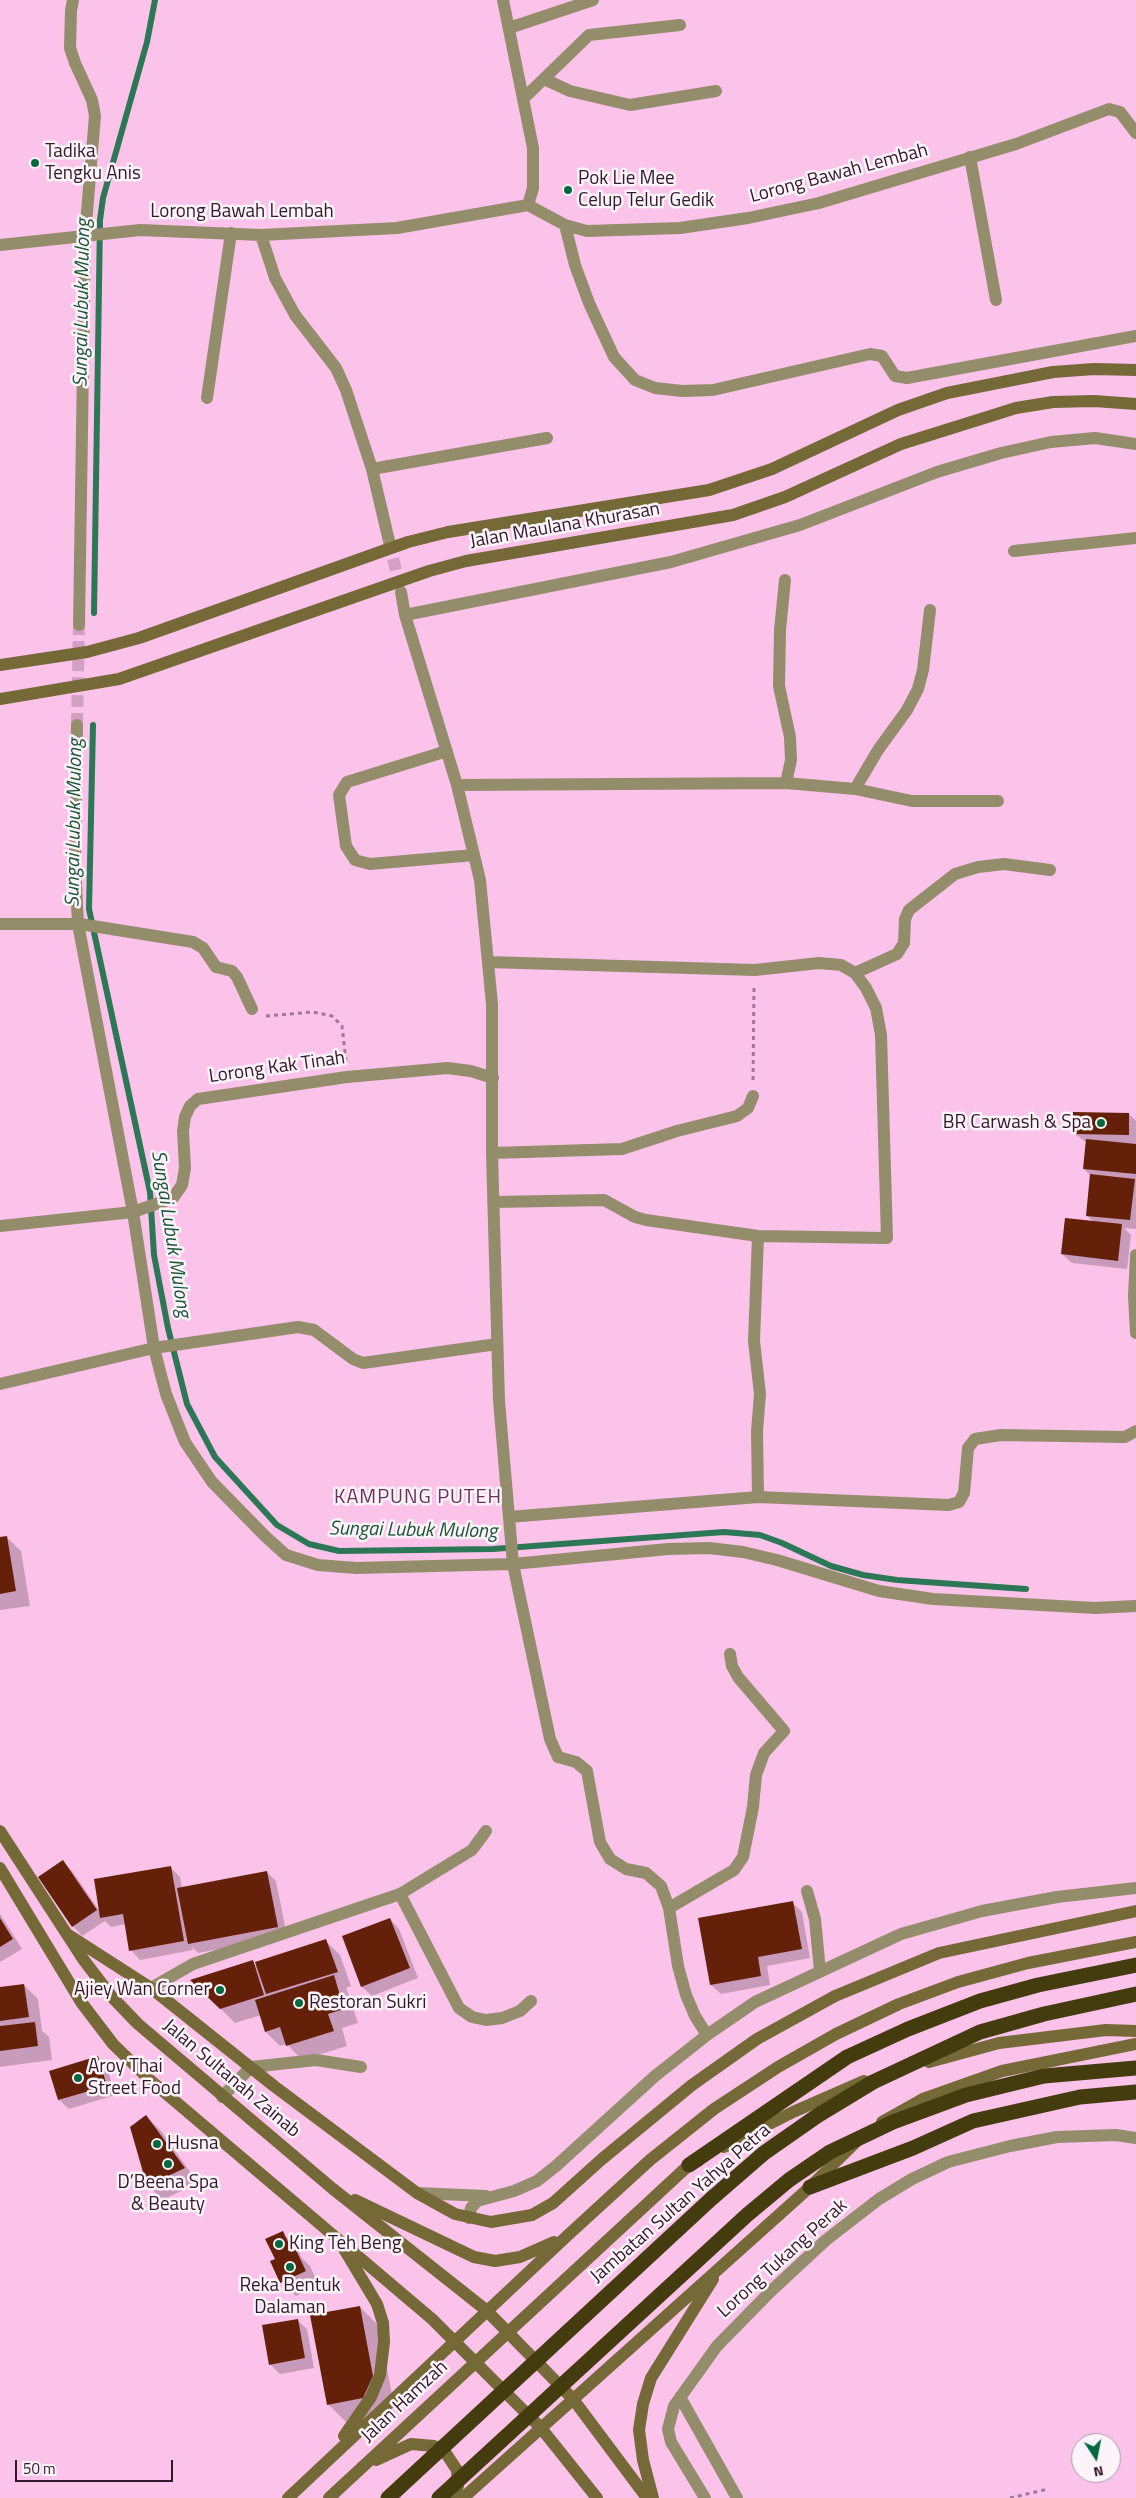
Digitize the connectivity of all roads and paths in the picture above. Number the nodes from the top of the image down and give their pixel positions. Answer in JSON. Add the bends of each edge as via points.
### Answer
{"nodes":[{"id":1,"x":503,"y":0,"type":"edge"},
{"id":2,"x":592,"y":0,"type":"edge"},
{"id":3,"x":72,"y":5,"type":"edge"},
{"id":4,"x":680,"y":25,"type":"dead end"},
{"id":5,"x":509,"y":28,"type":"junction"},
{"id":6,"x":544,"y":79,"type":"junction"},
{"id":7,"x":716,"y":91,"type":"dead end"},
{"id":8,"x":523,"y":99,"type":"junction"},
{"id":9,"x":1136,"y":133,"type":"edge"},
{"id":10,"x":970,"y":157,"type":"junction"},
{"id":11,"x":528,"y":205,"type":"junction"},
{"id":12,"x":565,"y":225,"type":"junction"},
{"id":13,"x":231,"y":233,"type":"junction"},
{"id":14,"x":261,"y":234,"type":"junction"},
{"id":15,"x":88,"y":235,"type":"junction"},
{"id":16,"x":0,"y":245,"type":"edge"},
{"id":17,"x":996,"y":300,"type":"dead end"},
{"id":18,"x":1136,"y":336,"type":"edge"},
{"id":19,"x":1136,"y":370,"type":"edge"},
{"id":20,"x":207,"y":398,"type":"dead end"},
{"id":21,"x":1136,"y":404,"type":"edge"},
{"id":22,"x":547,"y":438,"type":"dead end"},
{"id":23,"x":1136,"y":444,"type":"edge"},
{"id":24,"x":372,"y":469,"type":"junction"},
{"id":25,"x":1136,"y":538,"type":"edge"},
{"id":26,"x":389,"y":541,"type":"tunnel mouth"},
{"id":27,"x":1014,"y":552,"type":"dead end"},
{"id":28,"x":785,"y":580,"type":"dead end"},
{"id":29,"x":401,"y":592,"type":"tunnel mouth"},
{"id":30,"x":930,"y":610,"type":"dead end"},
{"id":31,"x":405,"y":615,"type":"junction"},
{"id":32,"x":79,"y":625,"type":"tunnel mouth"},
{"id":33,"x":0,"y":665,"type":"edge"},
{"id":34,"x":0,"y":699,"type":"edge"},
{"id":35,"x":77,"y":726,"type":"tunnel mouth"},
{"id":36,"x":447,"y":751,"type":"junction"},
{"id":37,"x":786,"y":783,"type":"junction"},
{"id":38,"x":457,"y":785,"type":"junction"},
{"id":39,"x":855,"y":789,"type":"junction"},
{"id":40,"x":998,"y":801,"type":"dead end"},
{"id":41,"x":474,"y":855,"type":"junction"},
{"id":42,"x":1050,"y":870,"type":"dead end"},
{"id":43,"x":0,"y":924,"type":"edge"},
{"id":44,"x":79,"y":924,"type":"junction"},
{"id":45,"x":488,"y":962,"type":"junction"},
{"id":46,"x":755,"y":970,"type":"junction"},
{"id":47,"x":855,"y":973,"type":"junction"},
{"id":48,"x":252,"y":1009,"type":"joint"},
{"id":49,"x":347,"y":1077,"type":"junction"},
{"id":50,"x":493,"y":1078,"type":"junction"},
{"id":51,"x":753,"y":1096,"type":"joint"},
{"id":52,"x":492,"y":1153,"type":"junction"},
{"id":53,"x":493,"y":1202,"type":"junction"},
{"id":54,"x":133,"y":1212,"type":"junction"},
{"id":55,"x":0,"y":1226,"type":"edge"},
{"id":56,"x":758,"y":1236,"type":"junction"},
{"id":57,"x":1136,"y":1256,"type":"edge"},
{"id":58,"x":1136,"y":1333,"type":"edge"},
{"id":59,"x":496,"y":1344,"type":"junction"},
{"id":60,"x":154,"y":1348,"type":"junction"},
{"id":61,"x":0,"y":1384,"type":"edge"},
{"id":62,"x":1136,"y":1431,"type":"edge"},
{"id":63,"x":758,"y":1497,"type":"junction"},
{"id":64,"x":509,"y":1517,"type":"junction"},
{"id":65,"x":512,"y":1560,"type":"junction"},
{"id":66,"x":1136,"y":1606,"type":"edge"},
{"id":67,"x":730,"y":1654,"type":"dead end"},
{"id":68,"x":0,"y":1831,"type":"edge"},
{"id":69,"x":486,"y":1831,"type":"dead end"},
{"id":70,"x":0,"y":1868,"type":"edge"},
{"id":71,"x":1136,"y":1888,"type":"edge"},
{"id":72,"x":807,"y":1891,"type":"dead end"},
{"id":73,"x":400,"y":1894,"type":"junction"},
{"id":74,"x":670,"y":1908,"type":"junction"},
{"id":75,"x":1136,"y":1910,"type":"edge"},
{"id":76,"x":67,"y":1934,"type":"junction"},
{"id":77,"x":1136,"y":1942,"type":"edge"},
{"id":78,"x":1136,"y":1965,"type":"edge"},
{"id":79,"x":820,"y":1971,"type":"junction"},
{"id":80,"x":151,"y":1988,"type":"junction"},
{"id":81,"x":1136,"y":1994,"type":"edge"},
{"id":82,"x":531,"y":2001,"type":"dead end"},
{"id":83,"x":1136,"y":2031,"type":"edge"},
{"id":84,"x":707,"y":2035,"type":"junction"},
{"id":85,"x":1136,"y":2044,"type":"edge"},
{"id":86,"x":361,"y":2067,"type":"dead end"},
{"id":87,"x":251,"y":2068,"type":"junction"},
{"id":88,"x":1136,"y":2068,"type":"edge"},
{"id":89,"x":1136,"y":2092,"type":"edge"},
{"id":90,"x":222,"y":2097,"type":"junction"},
{"id":91,"x":1136,"y":2138,"type":"edge"},
{"id":92,"x":689,"y":2166,"type":"junction"},
{"id":93,"x":810,"y":2186,"type":"junction"},
{"id":94,"x":333,"y":2189,"type":"junction"},
{"id":95,"x":417,"y":2193,"type":"junction"},
{"id":96,"x":488,"y":2196,"type":"junction"},
{"id":97,"x":469,"y":2218,"type":"junction"},
{"id":98,"x":567,"y":2236,"type":"junction"},
{"id":99,"x":338,"y":2239,"type":"junction"},
{"id":100,"x":721,"y":2266,"type":"junction"},
{"id":101,"x":486,"y":2310,"type":"junction"},
{"id":102,"x":508,"y":2333,"type":"junction"},
{"id":103,"x":454,"y":2341,"type":"junction"},
{"id":104,"x":476,"y":2362,"type":"junction"},
{"id":105,"x":680,"y":2397,"type":"junction"},
{"id":106,"x":572,"y":2400,"type":"junction"},
{"id":107,"x":541,"y":2428,"type":"junction"},
{"id":108,"x":361,"y":2469,"type":"junction"},
{"id":109,"x":310,"y":2477,"type":"junction"},
{"id":110,"x":1048,"y":2489,"type":"dead end"},
{"id":111,"x":288,"y":2498,"type":"edge"},
{"id":112,"x":329,"y":2498,"type":"edge"},
{"id":113,"x":388,"y":2498,"type":"edge"},
{"id":114,"x":439,"y":2498,"type":"edge"},
{"id":115,"x":452,"y":2498,"type":"edge"},
{"id":116,"x":463,"y":2498,"type":"edge"},
{"id":117,"x":597,"y":2498,"type":"edge"},
{"id":118,"x":647,"y":2498,"type":"edge"},
{"id":119,"x":652,"y":2498,"type":"edge"},
{"id":120,"x":704,"y":2498,"type":"edge"},
{"id":121,"x":737,"y":2498,"type":"edge"},
{"id":122,"x":1010,"y":2498,"type":"edge"}],
"edges":[{"from":1,"to":5,"type":"street"},
{"from":2,"to":5,"type":"street"},
{"from":3,"to":15,"type":"street","via":[[70,48],[92,100],[95,116]]},
{"from":4,"to":6,"type":"street","via":[[593,34]]},
{"from":5,"to":8,"type":"street"},
{"from":6,"to":7,"type":"street","via":[[570,91],[630,105]]},
{"from":6,"to":8,"type":"street"},
{"from":8,"to":11,"type":"street","via":[[533,148],[533,188]]},
{"from":9,"to":10,"type":"street","name":"Lorong Bawah Lembah","via":[[1120,112],[1109,109],[1016,144]]},
{"from":10,"to":12,"type":"street","name":"Lorong Bawah Lembah","via":[[818,203],[748,218],[680,228],[622,231],[587,230]]},
{"from":10,"to":17,"type":"street"},
{"from":11,"to":12,"type":"street","name":"Lorong Bawah Lembah"},
{"from":11,"to":14,"type":"street","name":"Lorong Bawah Lembah","via":[[397,228]]},
{"from":12,"to":18,"type":"street","via":[[589,303],[614,357],[635,380],[655,388],[713,390],[870,354],[882,356],[895,376],[907,378]]},
{"from":13,"to":14,"type":"street","name":"Lorong Bawah Lembah"},
{"from":13,"to":15,"type":"street","name":"Lorong Bawah Lembah","via":[[161,229]]},
{"from":13,"to":20,"type":"street"},
{"from":14,"to":24,"type":"street","via":[[274,278],[296,315],[336,368]]},
{"from":15,"to":16,"type":"street","name":"Lorong Bawah Lembah"},
{"from":15,"to":32,"type":"street"},
{"from":19,"to":33,"type":"street","name":"Jalan Maulana Khurasan","via":[[1053,372],[948,393],[898,410],[772,468],[709,490],[432,536],[139,638],[87,652]]},
{"from":21,"to":34,"type":"street","name":"Jalan Maulana Khurasan","via":[[1053,402],[1016,408],[901,444],[786,497],[733,515],[429,571],[119,680]]},
{"from":22,"to":24,"type":"street"},
{"from":23,"to":31,"type":"street","via":[[1095,438],[1052,442],[1001,453],[937,472],[800,525],[671,562]]},
{"from":24,"to":26,"type":"street"},
{"from":25,"to":27,"type":"street"},
{"from":28,"to":37,"type":"street","via":[[779,686],[790,737],[791,760]]},
{"from":29,"to":31,"type":"street"},
{"from":30,"to":39,"type":"street","via":[[918,689]]},
{"from":31,"to":36,"type":"street"},
{"from":35,"to":44,"type":"street","via":[[75,864]]},
{"from":36,"to":38,"type":"street"},
{"from":36,"to":41,"type":"street","via":[[347,782],[339,795],[346,846],[355,860],[370,864]]},
{"from":37,"to":38,"type":"street"},
{"from":37,"to":39,"type":"street"},
{"from":38,"to":41,"type":"street"},
{"from":39,"to":40,"type":"street","via":[[912,801]]},
{"from":41,"to":45,"type":"street","via":[[480,880]]},
{"from":42,"to":47,"type":"street","via":[[1004,864],[955,874],[909,910],[905,919],[904,943],[897,954]]},
{"from":43,"to":44,"type":"street"},
{"from":44,"to":48,"type":"street","via":[[198,944],[216,967],[232,972]]},
{"from":44,"to":54,"type":"street"},
{"from":45,"to":46,"type":"street"},
{"from":45,"to":50,"type":"street"},
{"from":46,"to":47,"type":"street","via":[[820,963],[841,964]]},
{"from":46,"to":51,"type":"path"},
{"from":47,"to":56,"type":"street","via":[[876,1008],[882,1035],[887,1238]]},
{"from":48,"to":49,"type":"path","via":[[268,1016],[313,1012],[332,1016],[342,1026]]},
{"from":49,"to":50,"type":"street","name":"Lorong Kak Tinah","via":[[447,1068]]},
{"from":49,"to":54,"type":"street","name":"Lorong Kak Tinah","via":[[198,1099],[185,1117],[182,1186],[173,1198]]},
{"from":50,"to":52,"type":"street"},
{"from":51,"to":52,"type":"street","via":[[748,1108],[737,1116],[622,1149]]},
{"from":52,"to":53,"type":"street"},
{"from":53,"to":56,"type":"street","via":[[604,1200],[646,1220]]},
{"from":53,"to":59,"type":"street"},
{"from":54,"to":55,"type":"street","name":"Lorong Kak Tinah"},
{"from":54,"to":60,"type":"street"},
{"from":56,"to":63,"type":"street","via":[[754,1341],[760,1394]]},
{"from":57,"to":58,"type":"street"},
{"from":59,"to":60,"type":"street","via":[[363,1363],[304,1326]]},
{"from":59,"to":64,"type":"street"},
{"from":60,"to":61,"type":"street"},
{"from":60,"to":65,"type":"street","via":[[166,1394],[185,1442],[212,1482],[286,1554],[318,1565],[356,1568]]},
{"from":62,"to":63,"type":"street","via":[[1125,1437],[1001,1434],[975,1439],[968,1448],[964,1493],[959,1502],[949,1505]]},
{"from":63,"to":64,"type":"street"},
{"from":64,"to":65,"type":"street"},
{"from":65,"to":66,"type":"street","via":[[708,1548],[777,1560],[879,1591],[906,1595],[1095,1608]]},
{"from":65,"to":74,"type":"street","via":[[550,1739],[558,1757],[576,1762],[587,1771],[600,1842],[610,1859],[626,1869],[646,1873],[661,1886]]},
{"from":67,"to":74,"type":"street","via":[[738,1677],[784,1731],[764,1753],[756,1775],[743,1857],[734,1870]]},
{"from":68,"to":76,"type":"street","name":"Jalan Sultanah Zainab"},
{"from":69,"to":73,"type":"street","via":[[472,1850]]},
{"from":70,"to":99,"type":"street","via":[[81,2002],[113,2044],[150,2080]]},
{"from":71,"to":79,"type":"street","via":[[1057,1897],[982,1911],[901,1934]]},
{"from":72,"to":79,"type":"street","via":[[815,1919]]},
{"from":73,"to":80,"type":"street","via":[[194,1964]]},
{"from":73,"to":82,"type":"street","via":[[459,2008],[472,2017],[486,2020],[520,2011]]},
{"from":74,"to":84,"type":"street","via":[[678,1966],[686,1995]]},
{"from":75,"to":97,"type":"street","via":[[939,1953],[835,1996],[757,2039],[692,2084],[553,2203],[532,2215],[512,2220],[491,2222]]},
{"from":76,"to":80,"type":"street"},
{"from":76,"to":90,"type":"street","name":"Jalan Sultanah Zainab","via":[[112,1997],[170,2054]]},
{"from":77,"to":98,"type":"street","via":[[1028,1963],[958,1982],[899,2004],[836,2034],[714,2108],[650,2160]]},
{"from":78,"to":92,"type":"highway","via":[[1038,1985],[971,2005],[908,2029],[847,2057]]},
{"from":79,"to":84,"type":"street","via":[[755,2002]]},
{"from":80,"to":87,"type":"street"},
{"from":81,"to":113,"type":"highway","name":"Jambatan Sultan Yahya Petra","bridge":true,"via":[[980,2032],[873,2082],[817,2116],[764,2153],[712,2198]]},
{"from":83,"to":92,"type":"street","name":"Jalan Hamzah","via":[[1106,2030],[999,2043],[864,2081],[793,2112]]},
{"from":84,"to":96,"type":"street","via":[[537,2181],[514,2191]]},
{"from":85,"to":93,"type":"street","via":[[1002,2072],[923,2099],[865,2133]]},
{"from":86,"to":87,"type":"street","via":[[316,2060]]},
{"from":87,"to":90,"type":"street"},
{"from":87,"to":95,"type":"street"},
{"from":88,"to":114,"type":"highway","bridge":true,"via":[[1044,2076],[966,2095],[893,2122],[830,2152],[748,2214]]},
{"from":89,"to":93,"type":"highway","via":[[1080,2096],[982,2118],[913,2148]]},
{"from":90,"to":94,"type":"street","name":"Jalan Sultanah Zainab"},
{"from":91,"to":105,"type":"street","name":"Lorong Tukang Perak","via":[[1116,2135],[1056,2137],[948,2162],[912,2179],[879,2199],[826,2240],[771,2291],[717,2346]]},
{"from":92,"to":102,"type":"street","name":"Jalan Hamzah"},
{"from":93,"to":100,"type":"street"},
{"from":94,"to":98,"type":"street","via":[[474,2257],[495,2261],[520,2257]]},
{"from":94,"to":101,"type":"street","name":"Jalan Sultanah Zainab"},
{"from":95,"to":96,"type":"street"},
{"from":95,"to":97,"type":"street"},
{"from":96,"to":97,"type":"street","via":[[477,2201]]},
{"from":98,"to":101,"type":"street"},
{"from":99,"to":103,"type":"street"},
{"from":99,"to":109,"type":"street","via":[[377,2304],[383,2322],[383,2360],[371,2397],[356,2421]]},
{"from":100,"to":106,"type":"street"},
{"from":100,"to":119,"type":"street","via":[[651,2378],[643,2404],[640,2438]]},
{"from":101,"to":102,"type":"street","name":"Jalan Sultanah Zainab"},
{"from":101,"to":103,"type":"street"},
{"from":102,"to":104,"type":"street","name":"Jalan Hamzah"},
{"from":102,"to":106,"type":"street","name":"Jalan Sultanah Zainab"},
{"from":103,"to":104,"type":"street"},
{"from":103,"to":109,"type":"street"},
{"from":104,"to":107,"type":"street"},
{"from":104,"to":108,"type":"street","name":"Jalan Hamzah"},
{"from":105,"to":120,"type":"street","name":"Lorong Tukang Perak","via":[[669,2419],[671,2442]]},
{"from":105,"to":121,"type":"street"},
{"from":106,"to":107,"type":"street"},
{"from":106,"to":118,"type":"street","name":"Jalan Sultanah Zainab"},
{"from":107,"to":116,"type":"street"},
{"from":107,"to":117,"type":"street"},
{"from":108,"to":112,"type":"street","name":"Jalan Hamzah"},
{"from":108,"to":115,"type":"street","via":[[411,2444],[434,2446],[445,2452],[457,2470],[458,2486]]},
{"from":109,"to":111,"type":"street"},
{"from":110,"to":122,"type":"path"}]}
